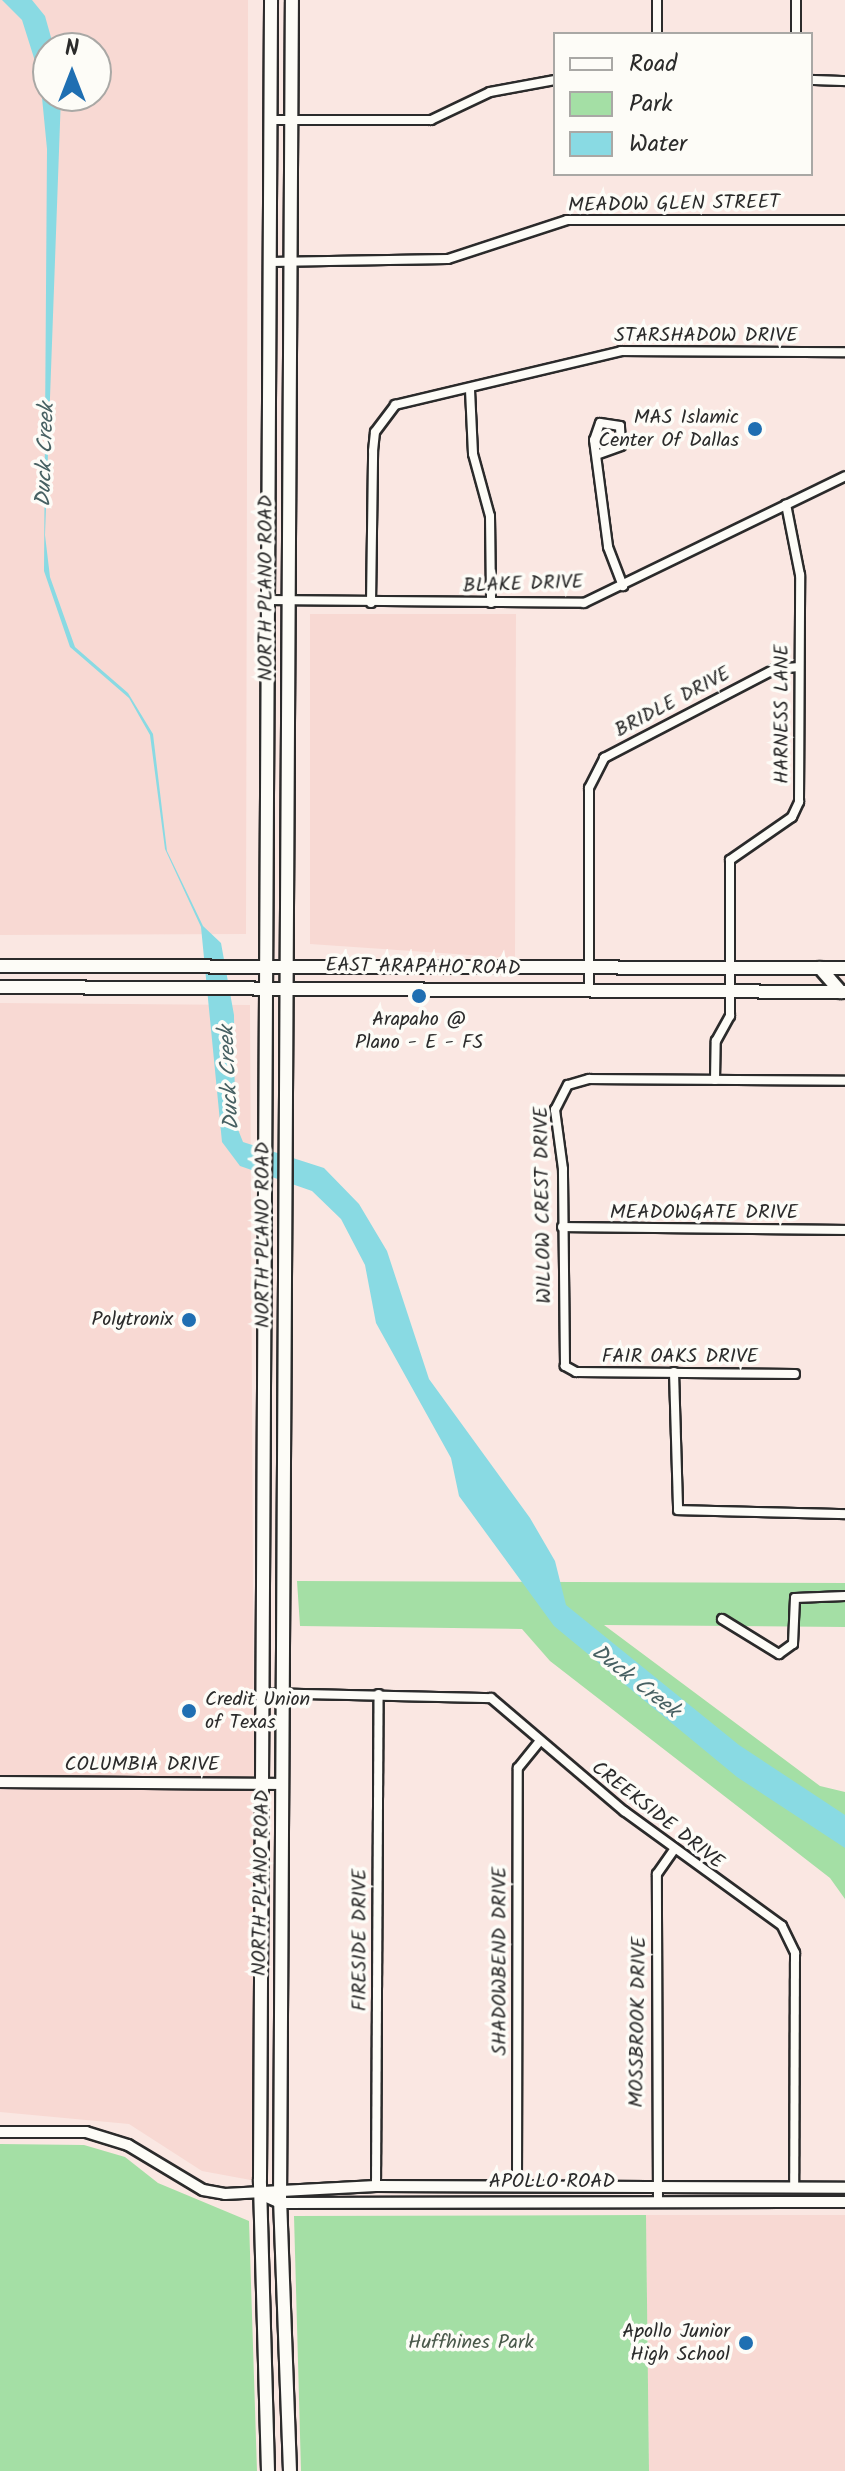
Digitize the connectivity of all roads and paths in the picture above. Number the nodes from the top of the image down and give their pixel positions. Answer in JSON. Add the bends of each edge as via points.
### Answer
{"nodes":[{"id":1,"x":271,"y":0,"type":"edge"},
{"id":2,"x":292,"y":0,"type":"edge"},
{"id":3,"x":657,"y":0,"type":"edge"},
{"id":4,"x":796,"y":0,"type":"edge"},
{"id":5,"x":657,"y":32,"type":"edge"},
{"id":6,"x":796,"y":32,"type":"edge"},
{"id":7,"x":553,"y":80,"type":"edge"},
{"id":8,"x":813,"y":80,"type":"edge"},
{"id":9,"x":845,"y":81,"type":"edge"},
{"id":10,"x":271,"y":120,"type":"junction"},
{"id":11,"x":292,"y":120,"type":"junction"},
{"id":12,"x":845,"y":220,"type":"edge"},
{"id":13,"x":270,"y":262,"type":"junction"},
{"id":14,"x":290,"y":263,"type":"junction"},
{"id":15,"x":845,"y":352,"type":"edge"},
{"id":16,"x":470,"y":390,"type":"junction"},
{"id":17,"x":270,"y":414,"type":"junction"},
{"id":18,"x":288,"y":414,"type":"junction"},
{"id":19,"x":599,"y":454,"type":"dead end"},
{"id":20,"x":845,"y":476,"type":"edge"},
{"id":21,"x":786,"y":504,"type":"junction"},
{"id":22,"x":623,"y":586,"type":"junction"},
{"id":23,"x":270,"y":600,"type":"junction"},
{"id":24,"x":287,"y":601,"type":"junction"},
{"id":25,"x":371,"y":603,"type":"junction"},
{"id":26,"x":491,"y":603,"type":"junction"},
{"id":27,"x":799,"y":667,"type":"junction"},
{"id":28,"x":266,"y":965,"type":"junction"},
{"id":29,"x":288,"y":965,"type":"junction"},
{"id":30,"x":0,"y":966,"type":"edge"},
{"id":31,"x":589,"y":967,"type":"junction"},
{"id":32,"x":729,"y":968,"type":"junction"},
{"id":33,"x":820,"y":968,"type":"junction"},
{"id":34,"x":845,"y":968,"type":"edge"},
{"id":35,"x":0,"y":987,"type":"edge"},
{"id":36,"x":288,"y":987,"type":"junction"},
{"id":37,"x":266,"y":988,"type":"junction"},
{"id":38,"x":589,"y":990,"type":"junction"},
{"id":39,"x":729,"y":990,"type":"junction"},
{"id":40,"x":843,"y":992,"type":"edge"},
{"id":41,"x":715,"y":1080,"type":"junction"},
{"id":42,"x":845,"y":1081,"type":"edge"},
{"id":43,"x":562,"y":1227,"type":"junction"},
{"id":44,"x":845,"y":1230,"type":"edge"},
{"id":45,"x":565,"y":1366,"type":"joint"},
{"id":46,"x":674,"y":1372,"type":"junction"},
{"id":47,"x":795,"y":1374,"type":"dead end"},
{"id":48,"x":845,"y":1514,"type":"edge"},
{"id":49,"x":263,"y":1576,"type":"junction"},
{"id":50,"x":284,"y":1576,"type":"junction"},
{"id":51,"x":845,"y":1596,"type":"edge"},
{"id":52,"x":722,"y":1619,"type":"dead end"},
{"id":53,"x":263,"y":1693,"type":"junction"},
{"id":54,"x":285,"y":1693,"type":"junction"},
{"id":55,"x":379,"y":1694,"type":"junction"},
{"id":56,"x":538,"y":1743,"type":"junction"},
{"id":57,"x":0,"y":1782,"type":"edge"},
{"id":58,"x":261,"y":1784,"type":"junction"},
{"id":59,"x":283,"y":1784,"type":"junction"},
{"id":60,"x":674,"y":1850,"type":"junction"},
{"id":61,"x":262,"y":2009,"type":"junction"},
{"id":62,"x":281,"y":2010,"type":"junction"},
{"id":63,"x":0,"y":2132,"type":"edge"},
{"id":64,"x":376,"y":2186,"type":"junction"},
{"id":65,"x":517,"y":2186,"type":"junction"},
{"id":66,"x":655,"y":2186,"type":"junction"},
{"id":67,"x":281,"y":2188,"type":"junction"},
{"id":68,"x":794,"y":2188,"type":"junction"},
{"id":69,"x":845,"y":2188,"type":"edge"},
{"id":70,"x":260,"y":2194,"type":"junction"},
{"id":71,"x":658,"y":2200,"type":"junction"},
{"id":72,"x":845,"y":2202,"type":"edge"},
{"id":73,"x":280,"y":2203,"type":"junction"},
{"id":74,"x":268,"y":2471,"type":"edge"},
{"id":75,"x":290,"y":2471,"type":"edge"}],
"edges":[{"from":1,"to":10,"type":"main road","name":"NORTH PLANO ROAD"},
{"from":2,"to":11,"type":"main road","name":"NORTH PLANO ROAD"},
{"from":3,"to":5,"type":"street"},
{"from":4,"to":6,"type":"street"},
{"from":7,"to":11,"type":"street","via":[[490,92],[431,120]]},
{"from":8,"to":9,"type":"street"},
{"from":10,"to":11,"type":"street"},
{"from":10,"to":13,"type":"main road","name":"NORTH PLANO ROAD"},
{"from":11,"to":14,"type":"main road","name":"NORTH PLANO ROAD"},
{"from":12,"to":14,"type":"street","name":"MEADOW GLEN STREET","via":[[567,220],[448,259]]},
{"from":13,"to":14,"type":"street","name":"MEADOW GLEN STREET"},
{"from":13,"to":17,"type":"main road","name":"NORTH PLANO ROAD"},
{"from":14,"to":18,"type":"main road","name":"NORTH PLANO ROAD"},
{"from":15,"to":16,"type":"street","name":"STARSHADOW DRIVE","via":[[621,351]]},
{"from":16,"to":25,"type":"street","name":"STARSHADOW DRIVE","via":[[412,397],[395,405],[375,432]]},
{"from":16,"to":26,"type":"street","via":[[473,454],[490,516]]},
{"from":17,"to":18,"type":"main road"},
{"from":17,"to":23,"type":"main road","name":"NORTH PLANO ROAD"},
{"from":18,"to":24,"type":"main road","name":"NORTH PLANO ROAD"},
{"from":19,"to":22,"type":"street","via":[[608,547]]},
{"from":20,"to":21,"type":"street","name":"BLAKE DRIVE"},
{"from":21,"to":22,"type":"street","name":"BLAKE DRIVE"},
{"from":21,"to":27,"type":"street","name":"HARNESS LANE","via":[[798,538]]},
{"from":22,"to":26,"type":"street","name":"BLAKE DRIVE","via":[[584,603]]},
{"from":23,"to":24,"type":"street","name":"BLAKE DRIVE"},
{"from":23,"to":28,"type":"main road","name":"NORTH PLANO ROAD"},
{"from":24,"to":25,"type":"street","name":"BLAKE DRIVE"},
{"from":24,"to":29,"type":"main road","name":"NORTH PLANO ROAD"},
{"from":25,"to":26,"type":"street","name":"BLAKE DRIVE"},
{"from":27,"to":31,"type":"street","name":"BRIDLE DRIVE","via":[[775,669],[604,758],[589,788]]},
{"from":27,"to":32,"type":"street","name":"HARNESS LANE","via":[[799,802],[792,817],[730,860]]},
{"from":28,"to":29,"type":"main road","name":"EAST ARAPAHO ROAD"},
{"from":28,"to":30,"type":"main road","name":"EAST ARAPAHO ROAD"},
{"from":28,"to":37,"type":"main road","name":"NORTH PLANO ROAD"},
{"from":29,"to":31,"type":"main road","name":"EAST ARAPAHO ROAD"},
{"from":29,"to":36,"type":"main road","name":"NORTH PLANO ROAD"},
{"from":31,"to":32,"type":"main road","name":"EAST ARAPAHO ROAD"},
{"from":31,"to":38,"type":"street","name":"BRIDLE DRIVE"},
{"from":32,"to":33,"type":"main road","name":"EAST ARAPAHO ROAD"},
{"from":32,"to":39,"type":"street","name":"HARNESS LANE"},
{"from":33,"to":34,"type":"main road","name":"EAST ARAPAHO ROAD"},
{"from":33,"to":40,"type":"main road"},
{"from":35,"to":37,"type":"main road","name":"EAST ARAPAHO ROAD"},
{"from":36,"to":37,"type":"main road","name":"EAST ARAPAHO ROAD"},
{"from":36,"to":38,"type":"main road","name":"EAST ARAPAHO ROAD"},
{"from":36,"to":50,"type":"main road","name":"NORTH PLANO ROAD"},
{"from":37,"to":49,"type":"main road","name":"NORTH PLANO ROAD"},
{"from":38,"to":39,"type":"main road","name":"EAST ARAPAHO ROAD"},
{"from":39,"to":40,"type":"main road","name":"EAST ARAPAHO ROAD"},
{"from":39,"to":41,"type":"street","name":"HARNESS LANE"},
{"from":41,"to":42,"type":"street","name":"WILLOW CREST DRIVE"},
{"from":41,"to":43,"type":"street","name":"WILLOW CREST DRIVE","via":[[568,1085],[555,1110]]},
{"from":43,"to":44,"type":"street","name":"MEADOWGATE DRIVE"},
{"from":43,"to":45,"type":"street","name":"WILLOW CREST DRIVE"},
{"from":45,"to":46,"type":"street","name":"FAIR OAKS DRIVE"},
{"from":46,"to":47,"type":"street","name":"FAIR OAKS DRIVE"},
{"from":46,"to":48,"type":"street","via":[[678,1510]]},
{"from":49,"to":50,"type":"main road"},
{"from":49,"to":53,"type":"main road","name":"NORTH PLANO ROAD"},
{"from":50,"to":54,"type":"main road","name":"NORTH PLANO ROAD"},
{"from":51,"to":52,"type":"street","via":[[795,1598],[793,1644],[779,1654]]},
{"from":53,"to":54,"type":"street","name":"CREEKSIDE DRIVE"},
{"from":53,"to":58,"type":"main road","name":"NORTH PLANO ROAD"},
{"from":54,"to":55,"type":"street","name":"CREEKSIDE DRIVE"},
{"from":54,"to":59,"type":"main road","name":"NORTH PLANO ROAD"},
{"from":55,"to":56,"type":"street","name":"CREEKSIDE DRIVE","via":[[484,1695]]},
{"from":55,"to":64,"type":"street","name":"FIRESIDE DRIVE"},
{"from":56,"to":60,"type":"street","name":"CREEKSIDE DRIVE"},
{"from":56,"to":65,"type":"street","name":"SHADOWBEND DRIVE","via":[[518,1768]]},
{"from":57,"to":58,"type":"street","name":"COLUMBIA DRIVE"},
{"from":58,"to":59,"type":"street","name":"COLUMBIA DRIVE"},
{"from":58,"to":61,"type":"main road","name":"NORTH PLANO ROAD"},
{"from":59,"to":62,"type":"main road","name":"NORTH PLANO ROAD"},
{"from":60,"to":66,"type":"street","name":"MOSSBROOK DRIVE","via":[[657,1874]]},
{"from":60,"to":68,"type":"street","name":"CREEKSIDE DRIVE","via":[[793,1937]]},
{"from":61,"to":62,"type":"main road"},
{"from":61,"to":70,"type":"main road","name":"NORTH PLANO ROAD"},
{"from":62,"to":67,"type":"main road","name":"NORTH PLANO ROAD"},
{"from":63,"to":70,"type":"street","name":"APOLLO ROAD","via":[[86,2132],[128,2145],[203,2190]]},
{"from":64,"to":65,"type":"street","name":"APOLLO ROAD"},
{"from":64,"to":67,"type":"street","name":"APOLLO ROAD"},
{"from":65,"to":66,"type":"street","name":"APOLLO ROAD"},
{"from":66,"to":68,"type":"street","name":"APOLLO ROAD"},
{"from":66,"to":71,"type":"street","name":"MOSSBROOK DRIVE"},
{"from":67,"to":70,"type":"street","name":"APOLLO ROAD"},
{"from":67,"to":73,"type":"main road","name":"NORTH PLANO ROAD"},
{"from":68,"to":69,"type":"street","name":"APOLLO ROAD"},
{"from":70,"to":73,"type":"street","name":"APOLLO ROAD"},
{"from":70,"to":74,"type":"main road","name":"NORTH PLANO ROAD"},
{"from":71,"to":72,"type":"street","name":"APOLLO ROAD"},
{"from":71,"to":73,"type":"street","name":"APOLLO ROAD"},
{"from":73,"to":75,"type":"main road","name":"NORTH PLANO ROAD"}]}
